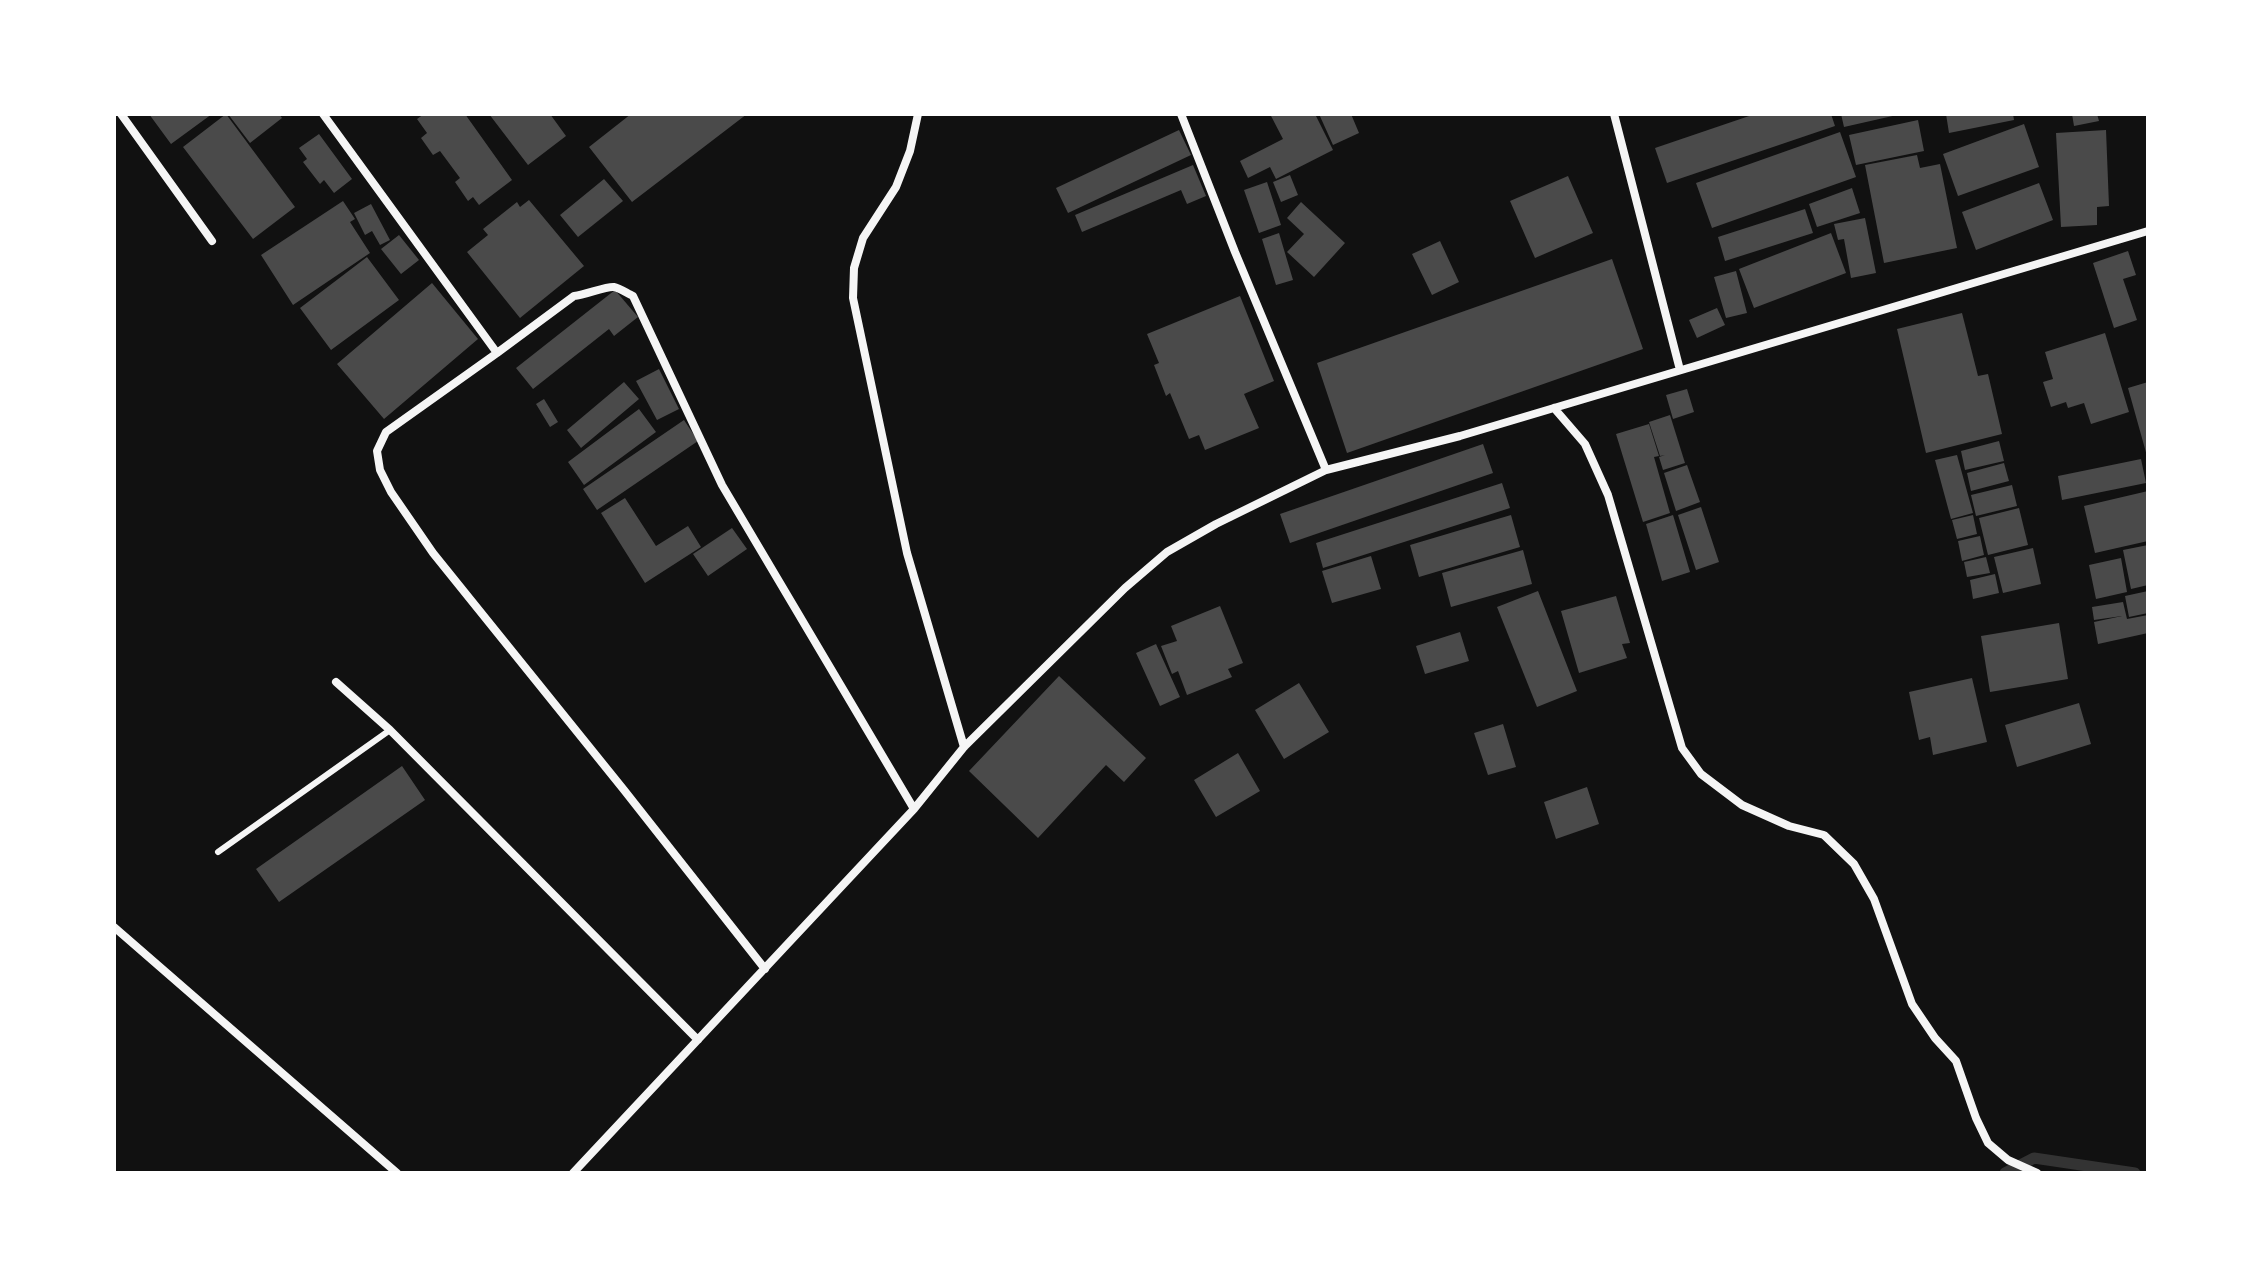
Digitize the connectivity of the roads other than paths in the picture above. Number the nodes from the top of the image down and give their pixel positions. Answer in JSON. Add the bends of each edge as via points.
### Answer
{"nodes":[{"id":1,"x":121,"y":114,"type":"edge"},
{"id":2,"x":323,"y":114,"type":"edge"},
{"id":3,"x":918,"y":114,"type":"edge"},
{"id":4,"x":1181,"y":114,"type":"edge"},
{"id":5,"x":1614,"y":114,"type":"edge"},
{"id":6,"x":2148,"y":231,"type":"edge"},
{"id":7,"x":212,"y":241,"type":"dead end"},
{"id":8,"x":497,"y":353,"type":"junction"},
{"id":9,"x":1680,"y":370,"type":"junction"},
{"id":10,"x":1554,"y":408,"type":"junction"},
{"id":11,"x":1326,"y":470,"type":"junction"},
{"id":12,"x":336,"y":682,"type":"dead end"},
{"id":13,"x":390,"y":730,"type":"junction"},
{"id":14,"x":964,"y":747,"type":"junction"},
{"id":15,"x":914,"y":809,"type":"junction"},
{"id":16,"x":218,"y":852,"type":"dead end"},
{"id":17,"x":114,"y":927,"type":"edge"},
{"id":18,"x":765,"y":969,"type":"junction"},
{"id":19,"x":698,"y":1040,"type":"junction"},
{"id":20,"x":397,"y":1173,"type":"edge"},
{"id":21,"x":573,"y":1173,"type":"edge"},
{"id":22,"x":2037,"y":1173,"type":"edge"}],
"edges":[{"from":1,"to":7,"type":"street"},
{"from":2,"to":8,"type":"street"},
{"from":3,"to":14,"type":"street","via":[[896,187],[863,238],[853,298],[907,553]]},
{"from":4,"to":11,"type":"street"},
{"from":5,"to":9,"type":"street"},
{"from":6,"to":9,"type":"street"},
{"from":8,"to":15,"type":"street","via":[[574,296],[614,287],[633,296],[722,485]]},
{"from":8,"to":18,"type":"street","via":[[386,432],[377,451],[380,470],[433,553]]},
{"from":9,"to":10,"type":"street"},
{"from":10,"to":11,"type":"street"},
{"from":10,"to":22,"type":"street","via":[[1585,444],[1608,495],[1682,748],[1701,774],[1742,805],[1824,835],[1854,864],[1874,899],[1912,1004],[1956,1061],[1988,1143],[2008,1160]]},
{"from":11,"to":14,"type":"street","via":[[1167,552]]},
{"from":12,"to":13,"type":"street"},
{"from":13,"to":16,"type":"lane"},
{"from":13,"to":19,"type":"street"},
{"from":14,"to":15,"type":"street"},
{"from":15,"to":18,"type":"street"},
{"from":17,"to":20,"type":"street"},
{"from":18,"to":19,"type":"street"},
{"from":19,"to":21,"type":"street"}]}
